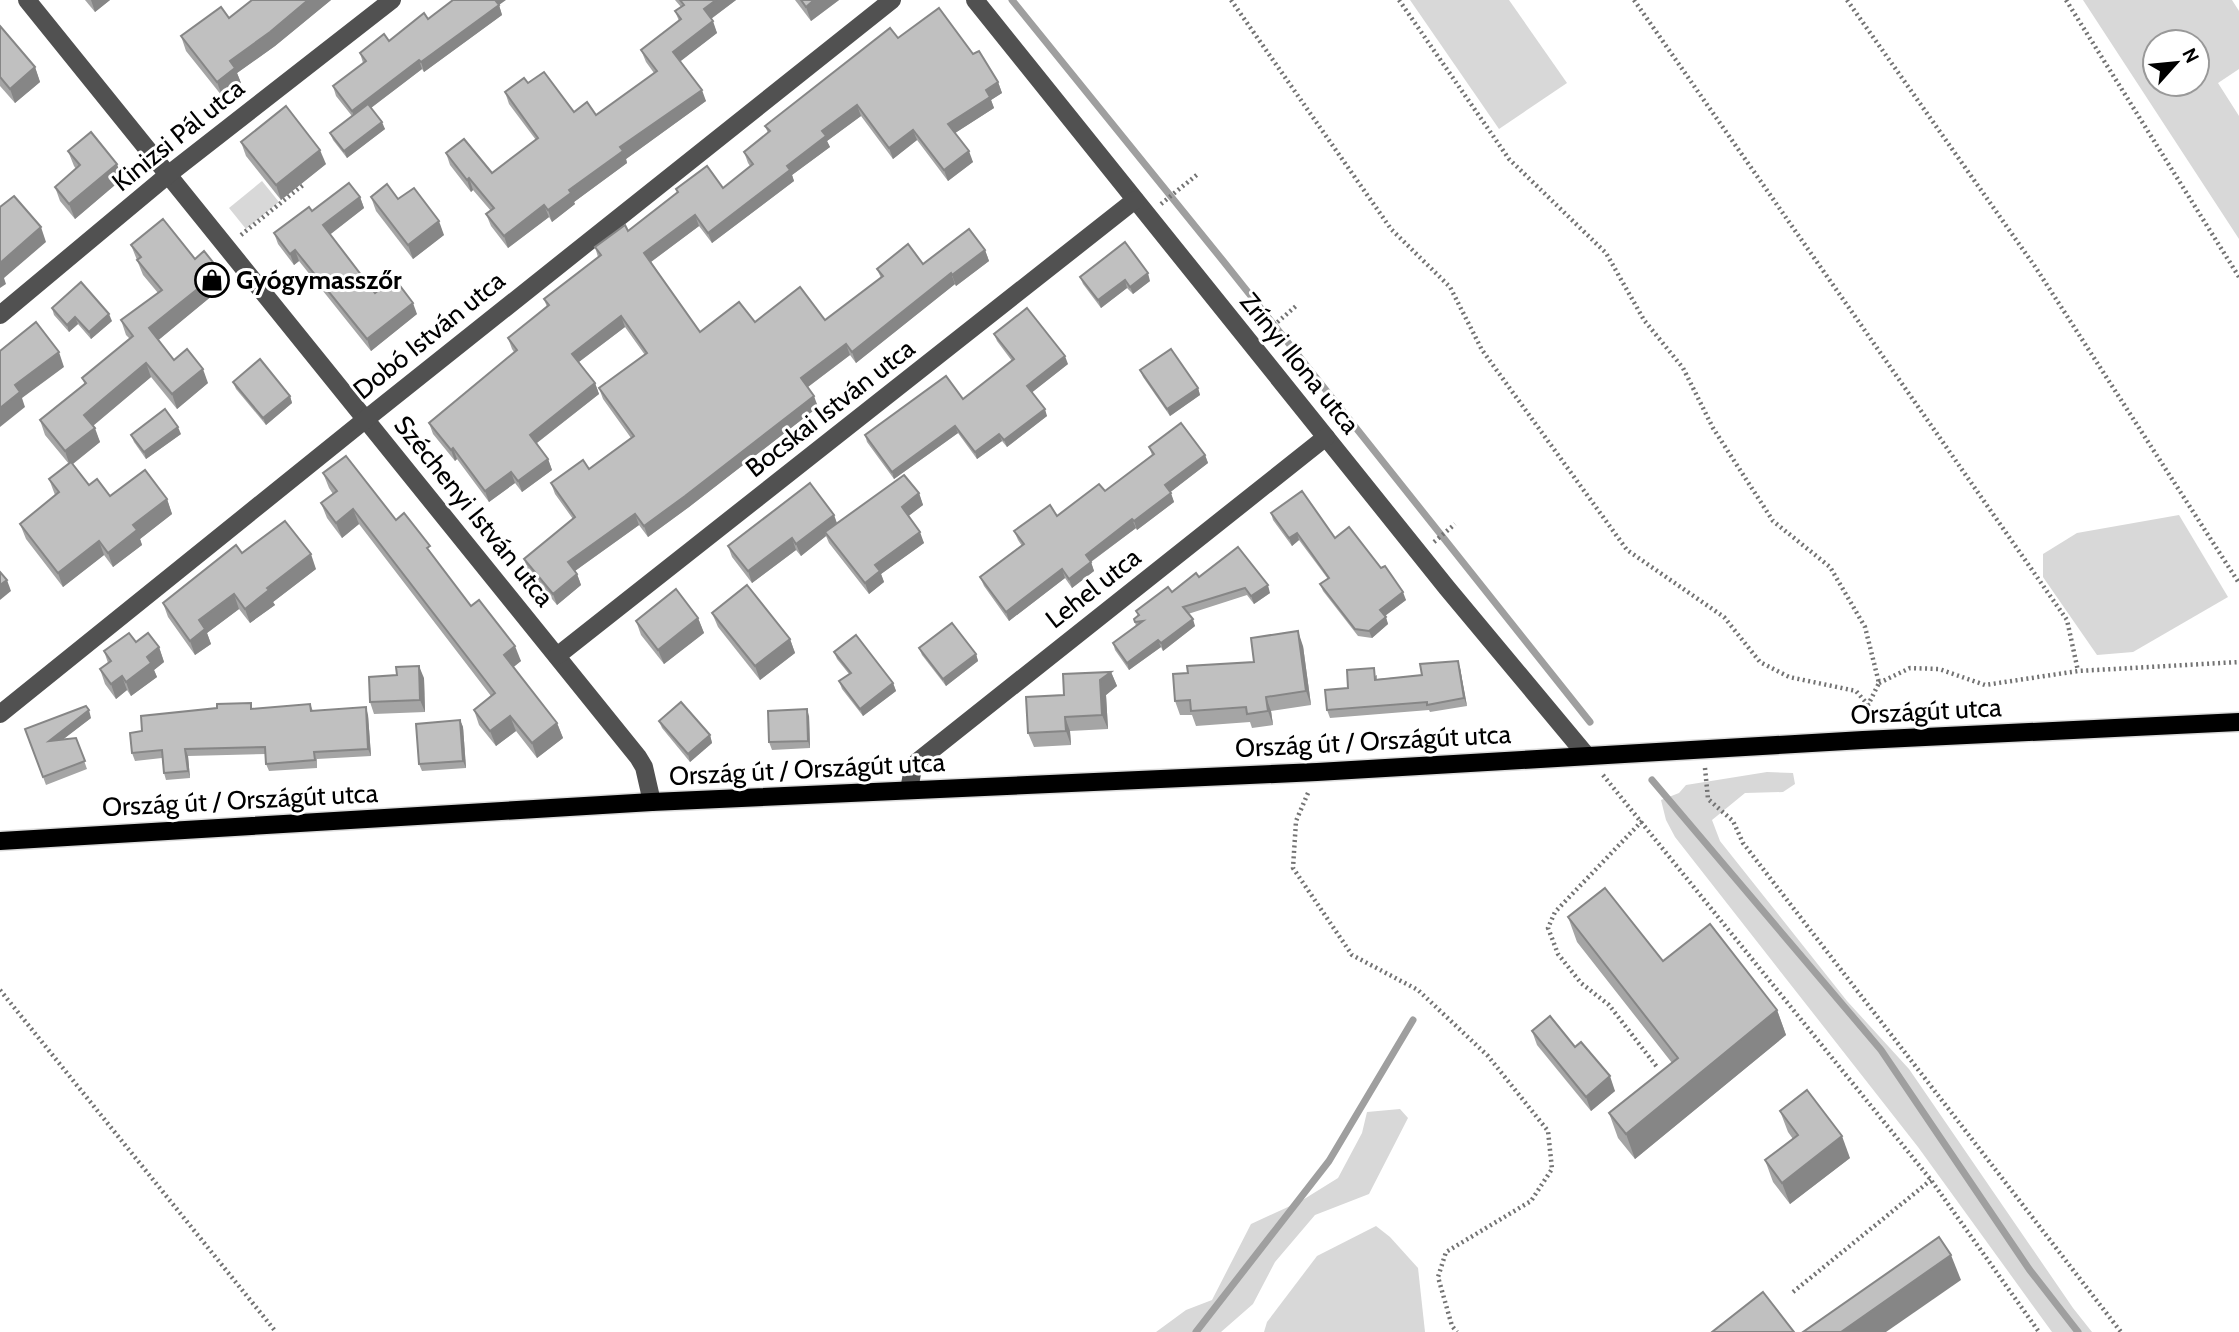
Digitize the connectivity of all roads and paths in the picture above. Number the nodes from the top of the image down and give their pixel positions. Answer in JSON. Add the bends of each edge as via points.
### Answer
{"nodes":[{"id":1,"x":27,"y":0,"type":"edge"},
{"id":2,"x":392,"y":0,"type":"edge"},
{"id":3,"x":892,"y":0,"type":"edge"},
{"id":4,"x":975,"y":0,"type":"edge"},
{"id":5,"x":1231,"y":0,"type":"edge"},
{"id":6,"x":1399,"y":0,"type":"edge"},
{"id":7,"x":1634,"y":0,"type":"edge"},
{"id":8,"x":1847,"y":0,"type":"edge"},
{"id":9,"x":2066,"y":0,"type":"edge"},
{"id":10,"x":1199,"y":173,"type":"dead end"},
{"id":11,"x":169,"y":174,"type":"junction"},
{"id":12,"x":303,"y":185,"type":"dead end"},
{"id":13,"x":1135,"y":200,"type":"junction"},
{"id":14,"x":1163,"y":202,"type":"dead end"},
{"id":15,"x":227,"y":246,"type":"junction"},
{"id":16,"x":2239,"y":276,"type":"edge"},
{"id":17,"x":1296,"y":306,"type":"dead end"},
{"id":18,"x":0,"y":315,"type":"edge"},
{"id":19,"x":1267,"y":332,"type":"dead end"},
{"id":20,"x":366,"y":419,"type":"junction"},
{"id":21,"x":1326,"y":437,"type":"junction"},
{"id":22,"x":1455,"y":524,"type":"dead end"},
{"id":23,"x":1434,"y":542,"type":"dead end"},
{"id":24,"x":2239,"y":583,"type":"edge"},
{"id":25,"x":557,"y":656,"type":"junction"},
{"id":26,"x":2239,"y":662,"type":"edge"},
{"id":27,"x":2078,"y":671,"type":"junction"},
{"id":28,"x":1879,"y":683,"type":"junction"},
{"id":29,"x":1868,"y":705,"type":"junction"},
{"id":30,"x":0,"y":714,"type":"edge"},
{"id":31,"x":2239,"y":722,"type":"edge"},
{"id":32,"x":1863,"y":740,"type":"junction"},
{"id":33,"x":1703,"y":749,"type":"junction"},
{"id":34,"x":1616,"y":754,"type":"joint"},
{"id":35,"x":1587,"y":756,"type":"junction"},
{"id":36,"x":1317,"y":772,"type":"junction"},
{"id":37,"x":909,"y":790,"type":"junction"},
{"id":38,"x":652,"y":802,"type":"junction"},
{"id":39,"x":1642,"y":821,"type":"junction"},
{"id":40,"x":0,"y":841,"type":"edge"},
{"id":41,"x":0,"y":990,"type":"edge"},
{"id":42,"x":1657,"y":1067,"type":"dead end"},
{"id":43,"x":1931,"y":1180,"type":"junction"},
{"id":44,"x":1793,"y":1292,"type":"dead end"},
{"id":45,"x":276,"y":1332,"type":"edge"},
{"id":46,"x":1457,"y":1332,"type":"edge"},
{"id":47,"x":2039,"y":1332,"type":"edge"},
{"id":48,"x":2121,"y":1332,"type":"edge"}],
"edges":[{"from":1,"to":11,"type":"street","name":"Széchenyi István utca"},
{"from":2,"to":11,"type":"street","name":"Kinizsi Pál utca"},
{"from":3,"to":20,"type":"street","name":"Dobó István utca"},
{"from":4,"to":13,"type":"street","name":"Zrínyi Ilona utca"},
{"from":5,"to":29,"type":"path","via":[[1391,229],[1450,287],[1482,350],[1627,550],[1724,617],[1760,662],[1789,677],[1856,691]]},
{"from":6,"to":28,"type":"path","via":[[1509,159],[1606,253],[1644,320],[1683,368],[1713,428],[1773,521],[1830,567],[1864,627]]},
{"from":7,"to":27,"type":"path","via":[[2067,620]]},
{"from":8,"to":24,"type":"path","via":[[2036,268]]},
{"from":9,"to":16,"type":"path"},
{"from":10,"to":14,"type":"path"},
{"from":11,"to":15,"type":"street","name":"Széchenyi István utca"},
{"from":11,"to":18,"type":"street","name":"Kinizsi Pál utca"},
{"from":12,"to":15,"type":"path"},
{"from":13,"to":21,"type":"street","name":"Zrínyi Ilona utca"},
{"from":13,"to":25,"type":"street","name":"Bocskai István utca"},
{"from":15,"to":20,"type":"street","name":"Széchenyi István utca"},
{"from":17,"to":19,"type":"path"},
{"from":20,"to":25,"type":"street","name":"Széchenyi István utca"},
{"from":20,"to":30,"type":"street","name":"Dobó István utca"},
{"from":21,"to":35,"type":"street","name":"Zrínyi Ilona utca"},
{"from":21,"to":37,"type":"street","name":"Lehel utca","via":[[918,761]]},
{"from":22,"to":23,"type":"path"},
{"from":25,"to":38,"type":"street","name":"Széchenyi István utca","via":[[638,757]]},
{"from":26,"to":27,"type":"path"},
{"from":27,"to":28,"type":"path","via":[[1985,685],[1939,669],[1910,668]]},
{"from":28,"to":29,"type":"path"},
{"from":29,"to":32,"type":"path"},
{"from":31,"to":32,"type":"main road","name":"Országút utca"},
{"from":32,"to":33,"type":"main road","name":"Országút utca"},
{"from":33,"to":34,"type":"main road","name":"Országút utca"},
{"from":33,"to":48,"type":"path","via":[[1708,799],[1733,821],[1743,843]]},
{"from":34,"to":35,"type":"main road","name":"Ország út / Országút utca"},
{"from":35,"to":36,"type":"main road","name":"Ország út / Országút utca"},
{"from":35,"to":39,"type":"path"},
{"from":36,"to":37,"type":"main road","name":"Ország út / Országút utca"},
{"from":36,"to":46,"type":"path","via":[[1296,821],[1293,868],[1352,955],[1418,990],[1488,1056],[1548,1130],[1552,1169],[1531,1201],[1446,1252],[1438,1277]]},
{"from":37,"to":38,"type":"main road","name":"Ország út / Országút utca"},
{"from":38,"to":40,"type":"main road","name":"Ország út / Országút utca"},
{"from":39,"to":42,"type":"path","via":[[1555,912],[1548,928],[1558,954],[1581,983],[1609,1005]]},
{"from":39,"to":43,"type":"path"},
{"from":41,"to":45,"type":"path"},
{"from":43,"to":44,"type":"path"},
{"from":43,"to":47,"type":"path"}]}
